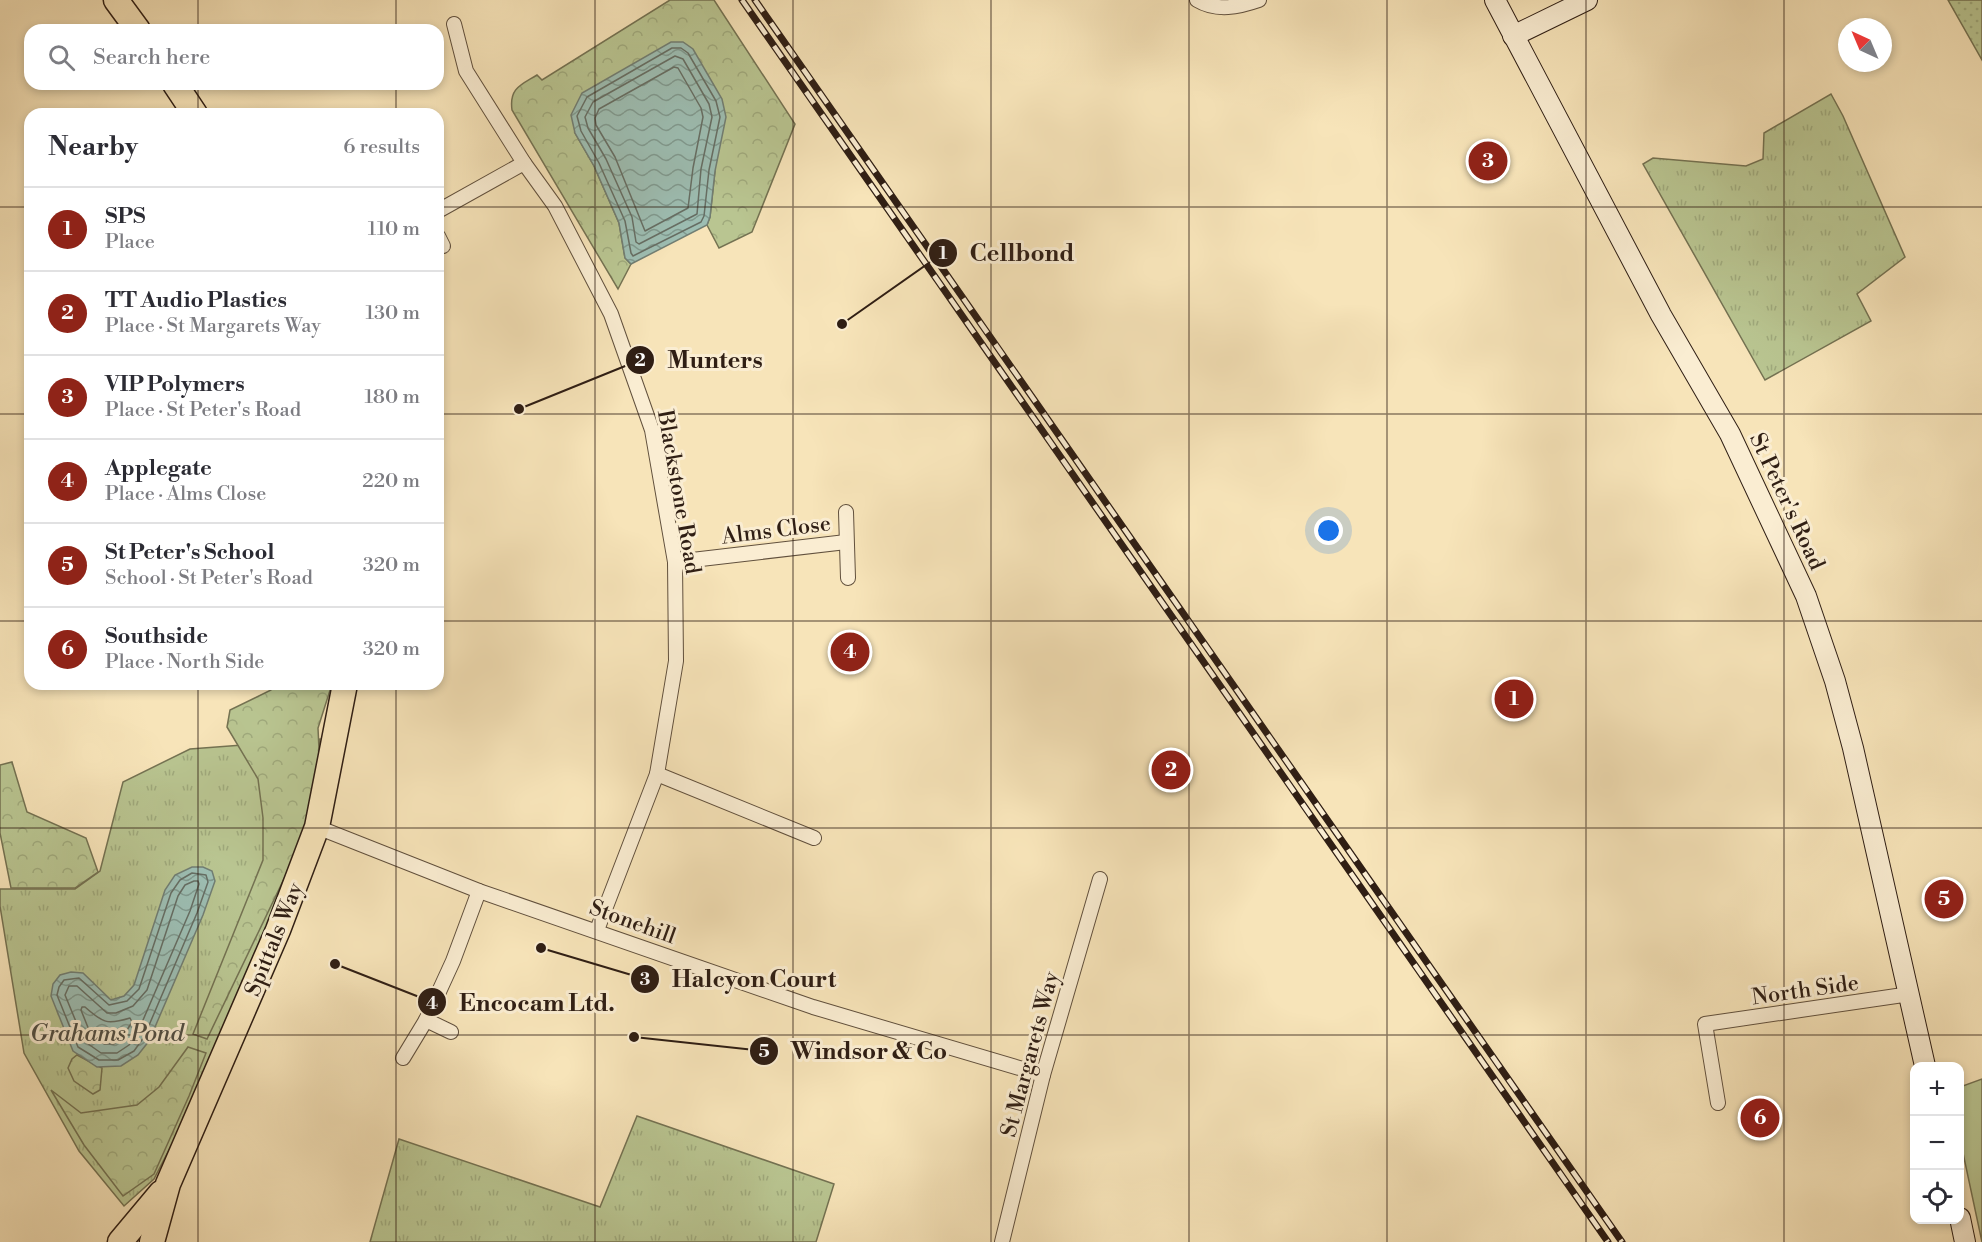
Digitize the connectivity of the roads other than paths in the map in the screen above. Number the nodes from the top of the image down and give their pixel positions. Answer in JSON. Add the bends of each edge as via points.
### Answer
{"nodes":[{"id":1,"x":116,"y":0,"type":"edge"},
{"id":2,"x":1197,"y":0,"type":"edge"},
{"id":3,"x":1259,"y":0,"type":"edge"},
{"id":4,"x":1495,"y":0,"type":"edge"},
{"id":5,"x":1587,"y":0,"type":"edge"},
{"id":6,"x":134,"y":24,"type":"edge"},
{"id":7,"x":454,"y":24,"type":"dead end"},
{"id":8,"x":1513,"y":36,"type":"junction"},
{"id":9,"x":179,"y":90,"type":"edge"},
{"id":10,"x":191,"y":108,"type":"edge"},
{"id":11,"x":524,"y":163,"type":"junction"},
{"id":12,"x":444,"y":208,"type":"edge"},
{"id":13,"x":846,"y":512,"type":"dead end"},
{"id":14,"x":846,"y":542,"type":"junction"},
{"id":15,"x":675,"y":561,"type":"junction"},
{"id":16,"x":848,"y":578,"type":"dead end"},
{"id":17,"x":344,"y":690,"type":"edge"},
{"id":18,"x":657,"y":774,"type":"junction"},
{"id":19,"x":317,"y":827,"type":"junction"},
{"id":20,"x":814,"y":838,"type":"dead end"},
{"id":21,"x":1100,"y":879,"type":"dead end"},
{"id":22,"x":479,"y":891,"type":"junction"},
{"id":23,"x":597,"y":930,"type":"junction"},
{"id":24,"x":1910,"y":994,"type":"junction"},
{"id":25,"x":426,"y":1020,"type":"junction"},
{"id":26,"x":451,"y":1032,"type":"dead end"},
{"id":27,"x":403,"y":1058,"type":"dead end"},
{"id":28,"x":1924,"y":1062,"type":"edge"},
{"id":29,"x":1043,"y":1075,"type":"junction"},
{"id":30,"x":1718,"y":1103,"type":"dead end"},
{"id":31,"x":168,"y":1184,"type":"junction"},
{"id":32,"x":1960,"y":1224,"type":"edge"},
{"id":33,"x":120,"y":1242,"type":"edge"},
{"id":34,"x":152,"y":1242,"type":"edge"},
{"id":35,"x":1002,"y":1242,"type":"edge"},
{"id":36,"x":1965,"y":1242,"type":"edge"}],
"edges":[{"from":1,"to":6,"type":"highway"},
{"from":2,"to":3,"type":"street","via":[[1222,8]]},
{"from":4,"to":8,"type":"street","name":"St Peter's Road"},
{"from":5,"to":8,"type":"street"},
{"from":7,"to":11,"type":"street","name":"Blackstone Road","via":[[466,71]]},
{"from":8,"to":24,"type":"street","name":"St Peter's Road","via":[[1661,315],[1730,434],[1806,596],[1844,714]]},
{"from":9,"to":10,"type":"highway"},
{"from":11,"to":12,"type":"street"},
{"from":11,"to":15,"type":"street","name":"Blackstone Road","via":[[555,206],[611,314],[652,430]]},
{"from":13,"to":14,"type":"street","name":"Alms Close"},
{"from":14,"to":15,"type":"street","name":"Alms Close"},
{"from":14,"to":16,"type":"street","name":"Alms Close"},
{"from":15,"to":18,"type":"street","name":"Blackstone Road","via":[[676,661]]},
{"from":17,"to":19,"type":"highway","name":"Spittals Way"},
{"from":18,"to":20,"type":"street"},
{"from":18,"to":23,"type":"street","name":"Blackstone Road"},
{"from":19,"to":22,"type":"street","name":"Stonehill"},
{"from":19,"to":31,"type":"highway","name":"Spittals Way","via":[[278,930]]},
{"from":21,"to":29,"type":"street","name":"St Margarets Way"},
{"from":22,"to":23,"type":"street","name":"Stonehill"},
{"from":22,"to":25,"type":"street"},
{"from":23,"to":29,"type":"street","name":"Stonehill","via":[[813,1007]]},
{"from":24,"to":28,"type":"street","name":"St Peter's Road"},
{"from":24,"to":30,"type":"street","name":"North Side","via":[[1705,1024]]},
{"from":25,"to":26,"type":"street"},
{"from":25,"to":27,"type":"street"},
{"from":29,"to":35,"type":"street","name":"St Margarets Way"},
{"from":31,"to":33,"type":"highway","name":"Spittals Way"},
{"from":31,"to":34,"type":"highway","name":"Spittals Way"},
{"from":32,"to":36,"type":"street"}]}
